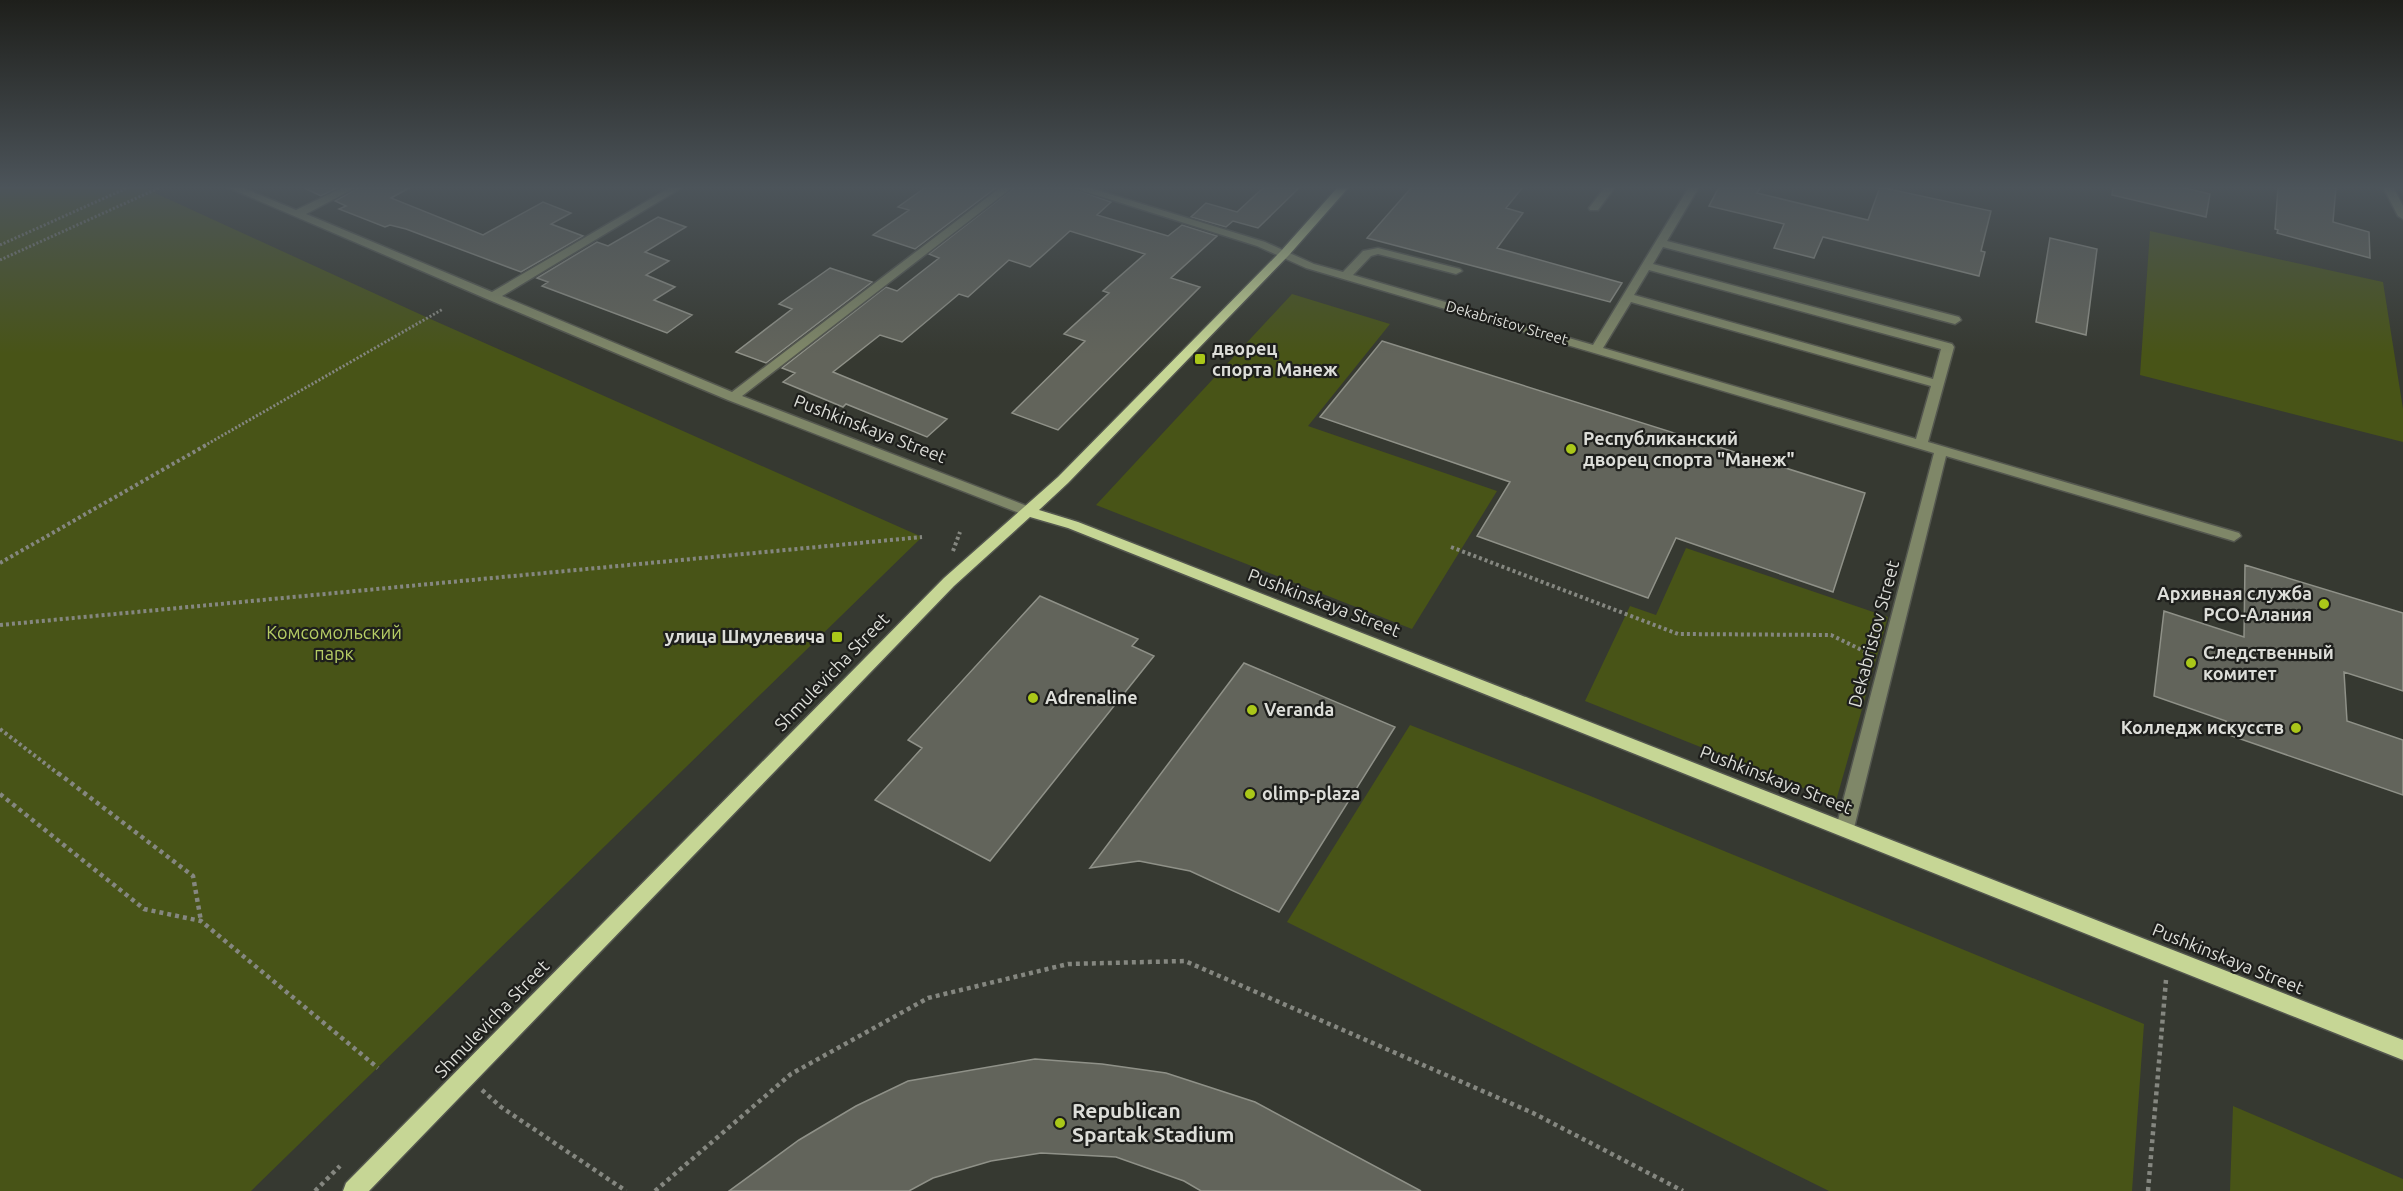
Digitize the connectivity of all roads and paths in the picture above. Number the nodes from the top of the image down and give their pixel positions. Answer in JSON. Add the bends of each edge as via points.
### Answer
{"nodes":[{"id":1,"x":41,"y":243,"type":"edge"},
{"id":2,"x":364,"y":243,"type":"edge"},
{"id":3,"x":584,"y":243,"type":"edge"},
{"id":4,"x":935,"y":243,"type":"edge"},
{"id":5,"x":1252,"y":243,"type":"edge"},
{"id":6,"x":1294,"y":243,"type":"edge"},
{"id":7,"x":1660,"y":243,"type":"joint"},
{"id":8,"x":1285,"y":253,"type":"junction"},
{"id":9,"x":0,"y":261,"type":"edge"},
{"id":10,"x":1646,"y":266,"type":"junction"},
{"id":11,"x":1456,"y":271,"type":"dead end"},
{"id":12,"x":1345,"y":276,"type":"junction"},
{"id":13,"x":491,"y":297,"type":"junction"},
{"id":14,"x":1628,"y":297,"type":"junction"},
{"id":15,"x":443,"y":309,"type":"dead end"},
{"id":16,"x":1955,"y":320,"type":"dead end"},
{"id":17,"x":1596,"y":349,"type":"junction"},
{"id":18,"x":1938,"y":384,"type":"junction"},
{"id":19,"x":733,"y":397,"type":"junction"},
{"id":20,"x":1921,"y":444,"type":"junction"},
{"id":21,"x":1941,"y":450,"type":"junction"},
{"id":22,"x":1027,"y":511,"type":"junction"},
{"id":23,"x":2234,"y":536,"type":"dead end"},
{"id":24,"x":922,"y":537,"type":"dead end"},
{"id":25,"x":1451,"y":547,"type":"dead end"},
{"id":26,"x":0,"y":563,"type":"edge"},
{"id":27,"x":0,"y":625,"type":"edge"},
{"id":28,"x":1887,"y":662,"type":"junction"},
{"id":29,"x":0,"y":729,"type":"edge"},
{"id":30,"x":0,"y":794,"type":"edge"},
{"id":31,"x":1845,"y":828,"type":"junction"},
{"id":32,"x":201,"y":921,"type":"junction"},
{"id":33,"x":2168,"y":956,"type":"junction"},
{"id":34,"x":2403,"y":1050,"type":"edge"},
{"id":35,"x":378,"y":1068,"type":"dead end"},
{"id":36,"x":464,"y":1078,"type":"junction"},
{"id":37,"x":354,"y":1191,"type":"edge"},
{"id":38,"x":626,"y":1191,"type":"edge"},
{"id":39,"x":655,"y":1191,"type":"edge"},
{"id":40,"x":1683,"y":1191,"type":"edge"},
{"id":41,"x":2148,"y":1191,"type":"edge"}],
"edges":[{"from":1,"to":9,"type":"path"},
{"from":2,"to":13,"type":"street","name":"Pushkinskaya Street"},
{"from":3,"to":13,"type":"street"},
{"from":4,"to":19,"type":"street"},
{"from":5,"to":8,"type":"street","name":"Dekabristov Street"},
{"from":6,"to":8,"type":"main road","name":"Shmulevicha Street"},
{"from":7,"to":10,"type":"street"},
{"from":7,"to":16,"type":"street"},
{"from":8,"to":12,"type":"street","name":"Dekabristov Street","via":[[1310,266]]},
{"from":8,"to":22,"type":"main road","name":"Shmulevicha Street","via":[[1063,480]]},
{"from":10,"to":14,"type":"street"},
{"from":10,"to":18,"type":"street","via":[[1948,347]]},
{"from":11,"to":12,"type":"street","via":[[1378,251],[1367,253]]},
{"from":12,"to":17,"type":"street","name":"Dekabristov Street"},
{"from":13,"to":19,"type":"street","name":"Pushkinskaya Street"},
{"from":14,"to":17,"type":"street"},
{"from":14,"to":18,"type":"street"},
{"from":15,"to":26,"type":"path"},
{"from":17,"to":20,"type":"street","name":"Dekabristov Street"},
{"from":18,"to":20,"type":"street"},
{"from":19,"to":22,"type":"street","name":"Pushkinskaya Street"},
{"from":20,"to":21,"type":"street","name":"Dekabristov Street"},
{"from":21,"to":23,"type":"street","name":"Dekabristov Street"},
{"from":21,"to":28,"type":"street","name":"Dekabristov Street"},
{"from":22,"to":31,"type":"main road","name":"Pushkinskaya Street","via":[[1073,525]]},
{"from":22,"to":36,"type":"main road","name":"Shmulevicha Street","via":[[949,582]]},
{"from":24,"to":27,"type":"path"},
{"from":25,"to":28,"type":"path","via":[[1678,634],[1831,635]]},
{"from":28,"to":31,"type":"street","name":"Dekabristov Street"},
{"from":29,"to":32,"type":"path","via":[[193,876]]},
{"from":30,"to":32,"type":"path","via":[[144,909]]},
{"from":31,"to":33,"type":"main road","name":"Pushkinskaya Street"},
{"from":32,"to":35,"type":"path"},
{"from":33,"to":34,"type":"main road","name":"Pushkinskaya Street"},
{"from":33,"to":41,"type":"path"},
{"from":36,"to":37,"type":"main road","name":"Shmulevicha Street"},
{"from":36,"to":38,"type":"path"},
{"from":39,"to":40,"type":"path","via":[[791,1074],[928,998],[1068,964],[1185,962],[1533,1113]]}]}
